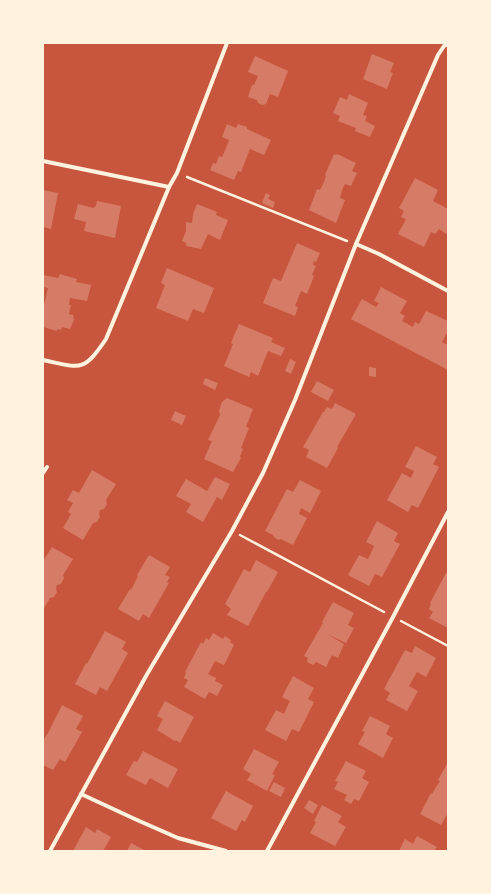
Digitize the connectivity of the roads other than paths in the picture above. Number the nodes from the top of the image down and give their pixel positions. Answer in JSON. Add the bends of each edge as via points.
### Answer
{"nodes":[{"id":1,"x":228,"y":43,"type":"edge"},
{"id":2,"x":448,"y":44,"type":"edge"},
{"id":3,"x":43,"y":161,"type":"edge"},
{"id":4,"x":169,"y":188,"type":"junction"},
{"id":5,"x":356,"y":244,"type":"junction"},
{"id":6,"x":448,"y":291,"type":"edge"},
{"id":7,"x":43,"y":360,"type":"edge"},
{"id":8,"x":47,"y":467,"type":"dead end"},
{"id":9,"x":43,"y":473,"type":"edge"},
{"id":10,"x":448,"y":512,"type":"edge"},
{"id":11,"x":81,"y":794,"type":"junction"},
{"id":12,"x":50,"y":851,"type":"edge"},
{"id":13,"x":226,"y":851,"type":"edge"},
{"id":14,"x":266,"y":851,"type":"edge"}],
"edges":[{"from":1,"to":4,"type":"street"},
{"from":2,"to":5,"type":"street","via":[[438,55]]},
{"from":3,"to":4,"type":"street"},
{"from":4,"to":7,"type":"street","via":[[106,339],[94,356],[86,364],[77,367]]},
{"from":5,"to":6,"type":"street"},
{"from":5,"to":11,"type":"street","via":[[263,473]]},
{"from":8,"to":9,"type":"street"},
{"from":10,"to":14,"type":"street"},
{"from":11,"to":12,"type":"street"},
{"from":11,"to":13,"type":"street","via":[[178,838]]}]}
